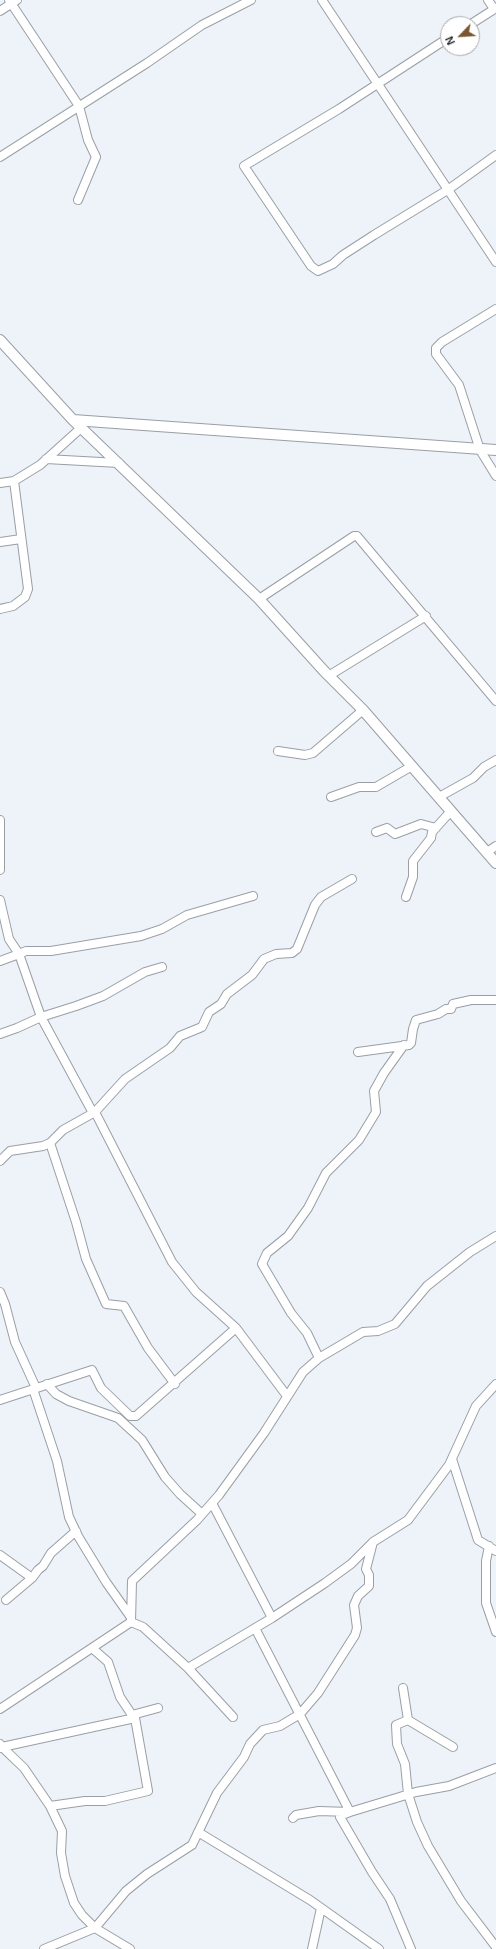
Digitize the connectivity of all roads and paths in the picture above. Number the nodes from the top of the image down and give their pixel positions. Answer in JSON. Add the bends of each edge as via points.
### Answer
{"nodes":[{"id":1,"x":251,"y":0,"type":"edge"},
{"id":2,"x":322,"y":0,"type":"edge"},
{"id":3,"x":488,"y":0,"type":"edge"},
{"id":4,"x":12,"y":1,"type":"edge"},
{"id":5,"x":495,"y":9,"type":"edge"},
{"id":6,"x":0,"y":11,"type":"edge"},
{"id":7,"x":480,"y":18,"type":"edge"},
{"id":8,"x":440,"y":43,"type":"edge"},
{"id":9,"x":378,"y":83,"type":"junction"},
{"id":10,"x":79,"y":106,"type":"junction"},
{"id":11,"x":496,"y":155,"type":"edge"},
{"id":12,"x":0,"y":157,"type":"edge"},
{"id":13,"x":449,"y":189,"type":"junction"},
{"id":14,"x":78,"y":200,"type":"dead end"},
{"id":15,"x":496,"y":262,"type":"edge"},
{"id":16,"x":496,"y":309,"type":"edge"},
{"id":17,"x":0,"y":340,"type":"edge"},
{"id":18,"x":73,"y":420,"type":"junction"},
{"id":19,"x":81,"y":428,"type":"junction"},
{"id":20,"x":480,"y":450,"type":"junction"},
{"id":21,"x":496,"y":450,"type":"edge"},
{"id":22,"x":46,"y":459,"type":"junction"},
{"id":23,"x":119,"y":463,"type":"junction"},
{"id":24,"x":496,"y":476,"type":"edge"},
{"id":25,"x":14,"y":481,"type":"junction"},
{"id":26,"x":0,"y":483,"type":"edge"},
{"id":27,"x":21,"y":539,"type":"junction"},
{"id":28,"x":0,"y":542,"type":"edge"},
{"id":29,"x":259,"y":599,"type":"junction"},
{"id":30,"x":0,"y":609,"type":"edge"},
{"id":31,"x":426,"y":616,"type":"junction"},
{"id":32,"x":330,"y":675,"type":"junction"},
{"id":33,"x":496,"y":701,"type":"edge"},
{"id":34,"x":363,"y":710,"type":"junction"},
{"id":35,"x":278,"y":751,"type":"dead end"},
{"id":36,"x":496,"y":760,"type":"edge"},
{"id":37,"x":412,"y":766,"type":"junction"},
{"id":38,"x":331,"y":797,"type":"dead end"},
{"id":39,"x":440,"y":797,"type":"junction"},
{"id":40,"x":451,"y":811,"type":"junction"},
{"id":41,"x":0,"y":820,"type":"edge"},
{"id":42,"x":436,"y":828,"type":"junction"},
{"id":43,"x":376,"y":832,"type":"dead end"},
{"id":44,"x":496,"y":846,"type":"edge"},
{"id":45,"x":487,"y":852,"type":"junction"},
{"id":46,"x":496,"y":863,"type":"edge"},
{"id":47,"x":0,"y":867,"type":"edge"},
{"id":48,"x":352,"y":879,"type":"dead end"},
{"id":49,"x":253,"y":896,"type":"dead end"},
{"id":50,"x":406,"y":896,"type":"dead end"},
{"id":51,"x":0,"y":900,"type":"edge"},
{"id":52,"x":19,"y":954,"type":"junction"},
{"id":53,"x":0,"y":961,"type":"edge"},
{"id":54,"x":162,"y":967,"type":"dead end"},
{"id":55,"x":496,"y":1000,"type":"edge"},
{"id":56,"x":41,"y":1017,"type":"junction"},
{"id":57,"x":0,"y":1034,"type":"edge"},
{"id":58,"x":404,"y":1045,"type":"junction"},
{"id":59,"x":358,"y":1052,"type":"dead end"},
{"id":60,"x":94,"y":1113,"type":"junction"},
{"id":61,"x":50,"y":1143,"type":"junction"},
{"id":62,"x":0,"y":1161,"type":"edge"},
{"id":63,"x":496,"y":1236,"type":"edge"},
{"id":64,"x":0,"y":1292,"type":"edge"},
{"id":65,"x":2,"y":1302,"type":"edge"},
{"id":66,"x":236,"y":1328,"type":"junction"},
{"id":67,"x":319,"y":1358,"type":"junction"},
{"id":68,"x":47,"y":1384,"type":"junction"},
{"id":69,"x":175,"y":1384,"type":"junction"},
{"id":70,"x":496,"y":1384,"type":"edge"},
{"id":71,"x":35,"y":1388,"type":"junction"},
{"id":72,"x":287,"y":1396,"type":"junction"},
{"id":73,"x":0,"y":1400,"type":"edge"},
{"id":74,"x":452,"y":1459,"type":"junction"},
{"id":75,"x":212,"y":1502,"type":"junction"},
{"id":76,"x":202,"y":1514,"type":"junction"},
{"id":77,"x":76,"y":1531,"type":"junction"},
{"id":78,"x":374,"y":1542,"type":"junction"},
{"id":79,"x":492,"y":1548,"type":"edge"},
{"id":80,"x":0,"y":1555,"type":"edge"},
{"id":81,"x":32,"y":1578,"type":"junction"},
{"id":82,"x":6,"y":1600,"type":"dead end"},
{"id":83,"x":272,"y":1618,"type":"junction"},
{"id":84,"x":130,"y":1619,"type":"junction"},
{"id":85,"x":255,"y":1628,"type":"junction"},
{"id":86,"x":496,"y":1632,"type":"edge"},
{"id":87,"x":92,"y":1648,"type":"junction"},
{"id":88,"x":188,"y":1668,"type":"junction"},
{"id":89,"x":403,"y":1688,"type":"dead end"},
{"id":90,"x":158,"y":1708,"type":"dead end"},
{"id":91,"x":0,"y":1709,"type":"edge"},
{"id":92,"x":300,"y":1714,"type":"junction"},
{"id":93,"x":233,"y":1717,"type":"dead end"},
{"id":94,"x":408,"y":1720,"type":"junction"},
{"id":95,"x":1,"y":1746,"type":"edge"},
{"id":96,"x":453,"y":1747,"type":"dead end"},
{"id":97,"x":496,"y":1768,"type":"edge"},
{"id":98,"x":408,"y":1794,"type":"junction"},
{"id":99,"x":50,"y":1806,"type":"junction"},
{"id":100,"x":350,"y":1812,"type":"junction"},
{"id":101,"x":293,"y":1818,"type":"dead end"},
{"id":102,"x":198,"y":1832,"type":"junction"},
{"id":103,"x":321,"y":1908,"type":"junction"},
{"id":104,"x":95,"y":1928,"type":"junction"},
{"id":105,"x":496,"y":1947,"type":"edge"},
{"id":106,"x":44,"y":1949,"type":"edge"},
{"id":107,"x":130,"y":1949,"type":"edge"},
{"id":108,"x":312,"y":1949,"type":"edge"},
{"id":109,"x":379,"y":1949,"type":"edge"},
{"id":110,"x":411,"y":1949,"type":"edge"}],
"edges":[{"from":1,"to":10,"type":"street","via":[[202,26]]},
{"from":2,"to":9,"type":"street"},
{"from":3,"to":5,"type":"street"},
{"from":4,"to":6,"type":"street"},
{"from":4,"to":10,"type":"street"},
{"from":5,"to":7,"type":"street"},
{"from":8,"to":9,"type":"street"},
{"from":9,"to":13,"type":"street"},
{"from":9,"to":13,"type":"street","via":[[244,166],[260,191],[311,266],[318,271],[333,264],[343,255]]},
{"from":10,"to":12,"type":"street"},
{"from":10,"to":14,"type":"street","via":[[88,140],[96,157]]},
{"from":11,"to":13,"type":"street"},
{"from":13,"to":15,"type":"street"},
{"from":16,"to":20,"type":"street","via":[[436,348],[436,354],[459,385]]},
{"from":17,"to":18,"type":"street"},
{"from":18,"to":19,"type":"street"},
{"from":18,"to":20,"type":"street"},
{"from":19,"to":22,"type":"street"},
{"from":19,"to":23,"type":"street"},
{"from":20,"to":21,"type":"street"},
{"from":20,"to":24,"type":"street"},
{"from":22,"to":23,"type":"street"},
{"from":22,"to":25,"type":"street"},
{"from":23,"to":29,"type":"street"},
{"from":25,"to":26,"type":"street"},
{"from":25,"to":27,"type":"street"},
{"from":27,"to":28,"type":"street"},
{"from":27,"to":30,"type":"street","via":[[28,589],[25,597],[13,606]]},
{"from":29,"to":31,"type":"street","via":[[357,536]]},
{"from":29,"to":32,"type":"street"},
{"from":31,"to":32,"type":"street"},
{"from":31,"to":33,"type":"street"},
{"from":32,"to":34,"type":"street"},
{"from":34,"to":35,"type":"street","via":[[313,753],[305,755]]},
{"from":34,"to":37,"type":"street"},
{"from":36,"to":39,"type":"street","via":[[473,778]]},
{"from":37,"to":38,"type":"street","via":[[376,787],[359,787]]},
{"from":37,"to":39,"type":"street"},
{"from":39,"to":40,"type":"street"},
{"from":40,"to":42,"type":"street"},
{"from":40,"to":45,"type":"street"},
{"from":41,"to":47,"type":"street"},
{"from":42,"to":43,"type":"street","via":[[421,824],[395,834],[387,828]]},
{"from":42,"to":50,"type":"street","via":[[413,861],[413,877]]},
{"from":44,"to":45,"type":"street"},
{"from":45,"to":46,"type":"street"},
{"from":48,"to":60,"type":"street","via":[[322,897],[315,905],[297,949],[292,953],[276,954],[264,959],[252,975],[209,1012],[202,1027],[180,1036],[170,1048],[125,1079]]},
{"from":49,"to":52,"type":"street","via":[[187,915],[162,929],[141,936]]},
{"from":51,"to":52,"type":"street","via":[[9,939]]},
{"from":52,"to":53,"type":"street"},
{"from":52,"to":56,"type":"street"},
{"from":54,"to":56,"type":"street","via":[[145,972],[103,996]]},
{"from":55,"to":58,"type":"street","via":[[456,1003],[451,1009],[419,1018],[413,1029],[411,1043]]},
{"from":56,"to":57,"type":"street"},
{"from":56,"to":60,"type":"street"},
{"from":58,"to":59,"type":"street"},
{"from":58,"to":67,"type":"street","via":[[374,1091],[376,1112],[359,1140],[326,1173],[308,1208],[288,1236],[268,1252],[262,1264],[291,1313],[307,1333]]},
{"from":60,"to":61,"type":"street","via":[[63,1130]]},
{"from":60,"to":66,"type":"street","via":[[172,1262],[196,1292]]},
{"from":61,"to":62,"type":"street","via":[[10,1151]]},
{"from":61,"to":69,"type":"street","via":[[86,1258],[106,1304],[124,1306],[148,1348]]},
{"from":63,"to":67,"type":"street","via":[[470,1252],[427,1286],[395,1324],[382,1330],[363,1332]]},
{"from":64,"to":65,"type":"street"},
{"from":65,"to":71,"type":"street","via":[[15,1342]]},
{"from":66,"to":69,"type":"street","via":[[201,1357]]},
{"from":66,"to":72,"type":"street"},
{"from":67,"to":72,"type":"street","via":[[303,1372]]},
{"from":68,"to":69,"type":"street","via":[[92,1370],[101,1388],[132,1417]]},
{"from":68,"to":71,"type":"street"},
{"from":68,"to":76,"type":"street","via":[[56,1394],[69,1401],[118,1418],[142,1440],[165,1477]]},
{"from":70,"to":74,"type":"street","via":[[476,1406]]},
{"from":71,"to":73,"type":"street"},
{"from":71,"to":77,"type":"street","via":[[57,1461],[65,1505]]},
{"from":72,"to":75,"type":"street","via":[[264,1433]]},
{"from":74,"to":78,"type":"street","via":[[408,1520]]},
{"from":74,"to":79,"type":"street","via":[[478,1540]]},
{"from":75,"to":76,"type":"street"},
{"from":75,"to":83,"type":"street"},
{"from":76,"to":84,"type":"street","via":[[132,1581]]},
{"from":77,"to":81,"type":"street","via":[[51,1553]]},
{"from":77,"to":84,"type":"street"},
{"from":78,"to":83,"type":"street","via":[[351,1564]]},
{"from":78,"to":92,"type":"street","via":[[366,1569],[369,1586],[358,1596],[354,1605],[357,1628],[355,1635],[318,1692]]},
{"from":79,"to":86,"type":"street","via":[[486,1560],[486,1603]]},
{"from":80,"to":81,"type":"street"},
{"from":81,"to":82,"type":"street"},
{"from":83,"to":85,"type":"street"},
{"from":84,"to":87,"type":"street"},
{"from":84,"to":88,"type":"street"},
{"from":85,"to":88,"type":"street"},
{"from":85,"to":92,"type":"street"},
{"from":87,"to":90,"type":"street","via":[[108,1662],[120,1697],[132,1715]]},
{"from":87,"to":91,"type":"street"},
{"from":88,"to":93,"type":"street"},
{"from":89,"to":94,"type":"street"},
{"from":92,"to":100,"type":"street"},
{"from":92,"to":102,"type":"street","via":[[280,1726],[263,1730],[250,1744],[244,1757],[217,1794]]},
{"from":94,"to":96,"type":"street"},
{"from":94,"to":98,"type":"street","via":[[396,1725],[397,1744],[405,1764]]},
{"from":95,"to":99,"type":"street","via":[[24,1768]]},
{"from":95,"to":99,"type":"street","via":[[135,1718],[148,1791],[105,1801]]},
{"from":97,"to":98,"type":"street","via":[[449,1786]]},
{"from":98,"to":100,"type":"street"},
{"from":98,"to":105,"type":"street","via":[[417,1822],[441,1869],[461,1901]]},
{"from":99,"to":104,"type":"street","via":[[62,1831],[61,1853],[74,1903]]},
{"from":100,"to":101,"type":"street","via":[[319,1810]]},
{"from":100,"to":110,"type":"street","via":[[340,1817],[390,1899]]},
{"from":102,"to":103,"type":"street"},
{"from":102,"to":104,"type":"street","via":[[192,1845],[126,1891]]},
{"from":103,"to":108,"type":"street"},
{"from":103,"to":109,"type":"street"},
{"from":104,"to":106,"type":"street"},
{"from":104,"to":107,"type":"street"}]}
